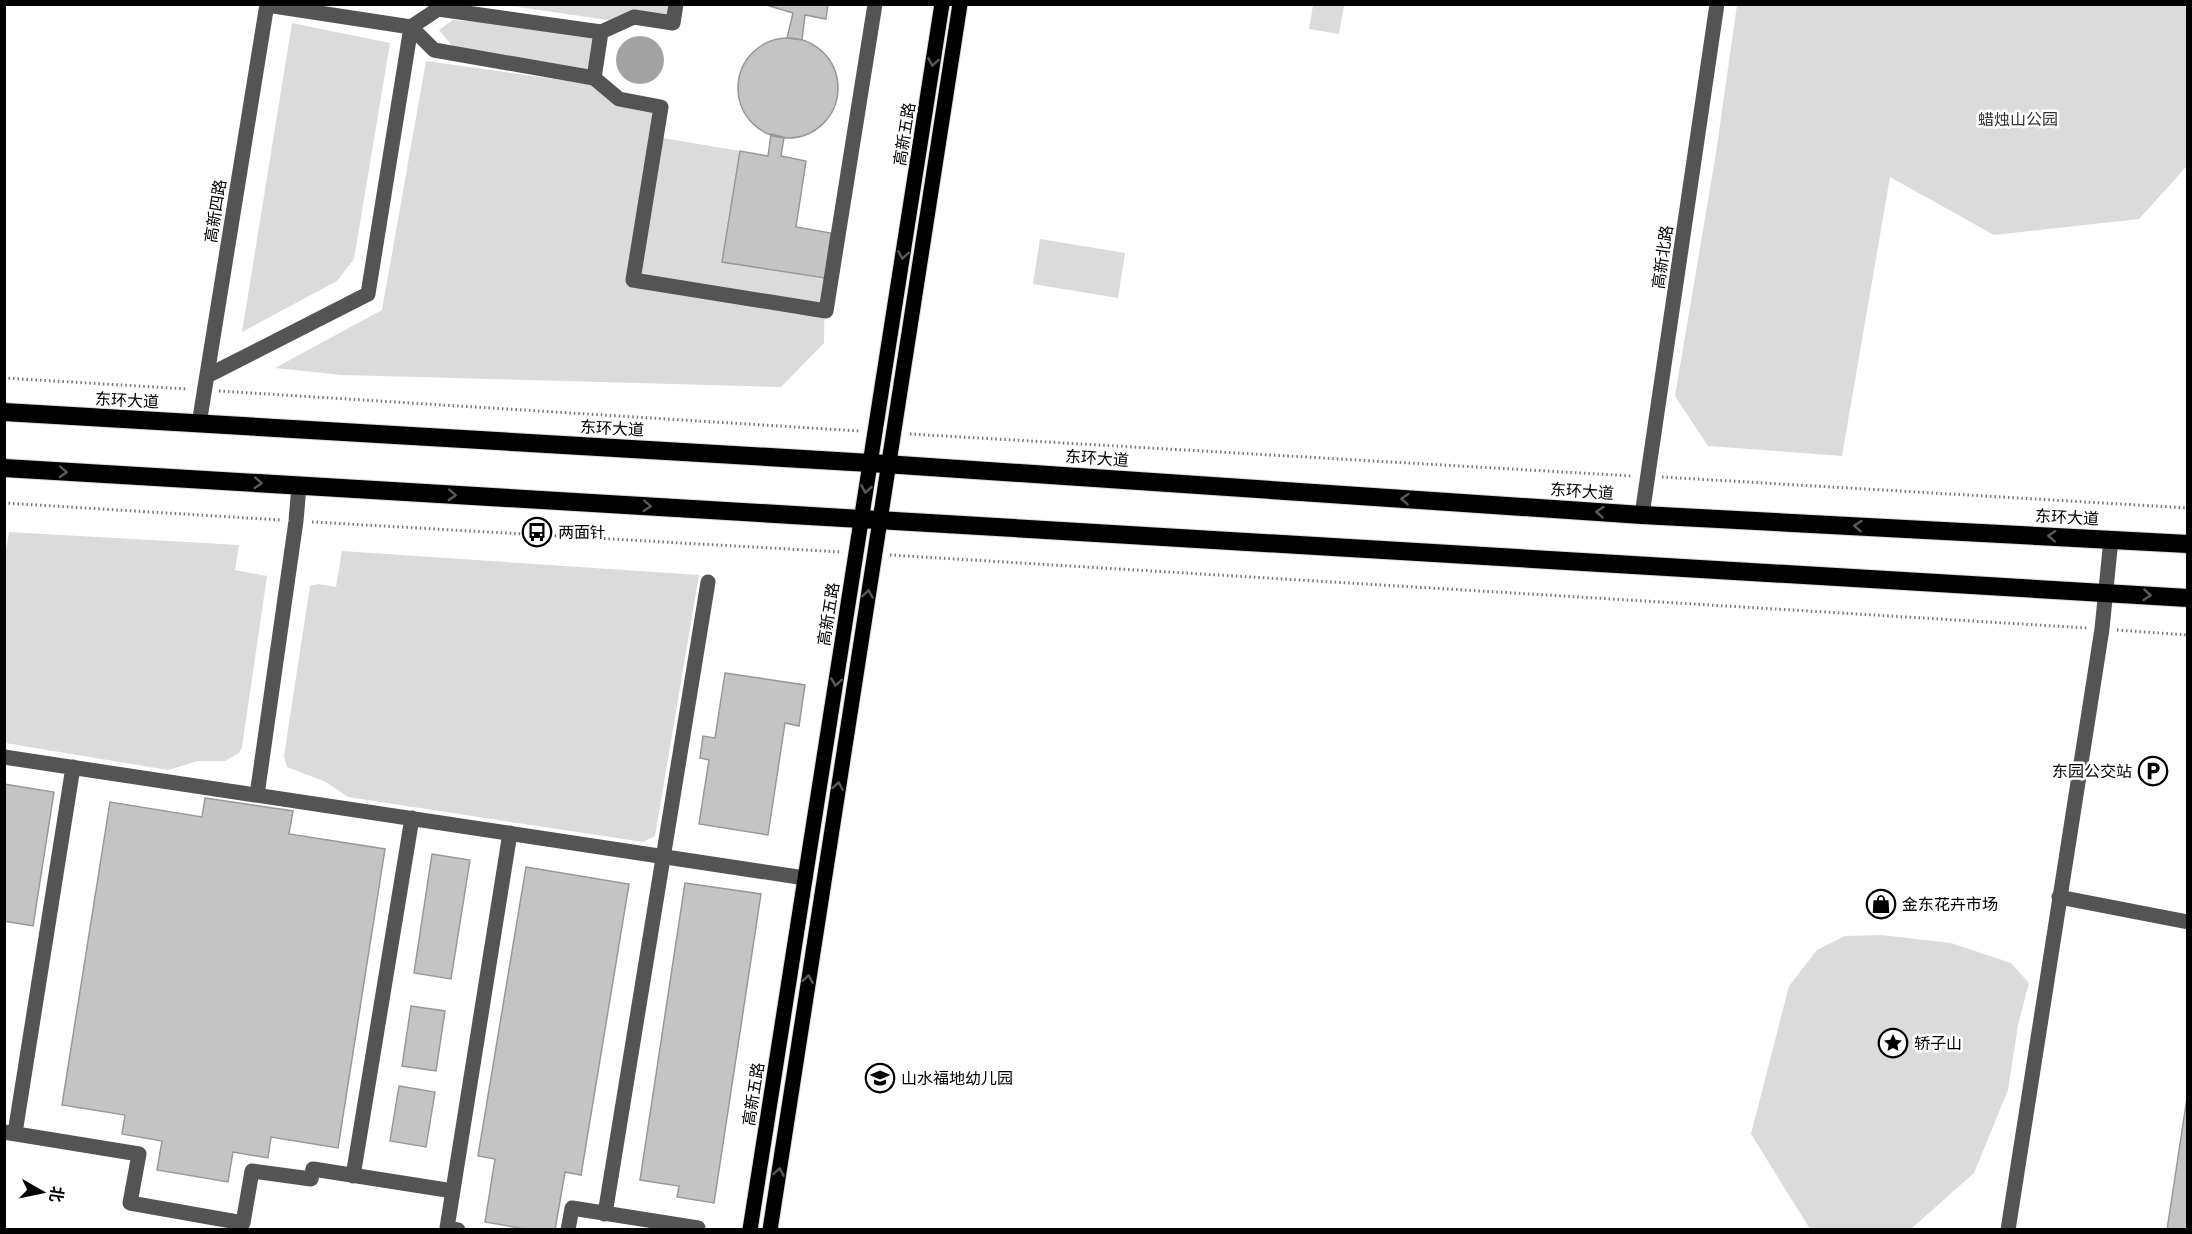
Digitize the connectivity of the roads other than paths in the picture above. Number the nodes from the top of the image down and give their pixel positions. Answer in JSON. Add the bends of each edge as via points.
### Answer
{"nodes":[{"id":1,"x":676,"y":4,"type":"edge"},
{"id":2,"x":875,"y":4,"type":"edge"},
{"id":3,"x":942,"y":4,"type":"edge"},
{"id":4,"x":960,"y":4,"type":"edge"},
{"id":5,"x":1717,"y":4,"type":"edge"},
{"id":6,"x":267,"y":5,"type":"edge"},
{"id":7,"x":411,"y":27,"type":"junction"},
{"id":8,"x":601,"y":32,"type":"junction"},
{"id":9,"x":594,"y":78,"type":"junction"},
{"id":10,"x":205,"y":383,"type":"junction"},
{"id":11,"x":4,"y":412,"type":"edge"},
{"id":12,"x":199,"y":424,"type":"junction"},
{"id":13,"x":879,"y":463,"type":"junction"},
{"id":14,"x":4,"y":468,"type":"edge"},
{"id":15,"x":299,"y":486,"type":"junction"},
{"id":16,"x":1642,"y":515,"type":"junction"},
{"id":17,"x":870,"y":520,"type":"junction"},
{"id":18,"x":2111,"y":539,"type":"junction"},
{"id":19,"x":2187,"y":544,"type":"edge"},
{"id":20,"x":708,"y":582,"type":"dead end"},
{"id":21,"x":2107,"y":592,"type":"junction"},
{"id":22,"x":2187,"y":598,"type":"edge"},
{"id":23,"x":4,"y":757,"type":"edge"},
{"id":24,"x":73,"y":767,"type":"junction"},
{"id":25,"x":257,"y":795,"type":"junction"},
{"id":26,"x":412,"y":818,"type":"junction"},
{"id":27,"x":510,"y":833,"type":"junction"},
{"id":28,"x":663,"y":856,"type":"junction"},
{"id":29,"x":805,"y":878,"type":"junction"},
{"id":30,"x":2059,"y":897,"type":"junction"},
{"id":31,"x":2187,"y":922,"type":"edge"},
{"id":32,"x":10,"y":1132,"type":"edge"},
{"id":33,"x":353,"y":1176,"type":"junction"},
{"id":34,"x":453,"y":1191,"type":"junction"},
{"id":35,"x":605,"y":1214,"type":"junction"},
{"id":36,"x":698,"y":1228,"type":"edge"},
{"id":37,"x":458,"y":1230,"type":"edge"},
{"id":38,"x":568,"y":1230,"type":"edge"},
{"id":39,"x":750,"y":1230,"type":"edge"},
{"id":40,"x":770,"y":1230,"type":"edge"},
{"id":41,"x":2008,"y":1230,"type":"edge"}],
"edges":[{"from":1,"to":8,"type":"street","via":[[673,23],[634,17]]},
{"from":2,"to":9,"type":"street","via":[[826,311],[633,280],[662,107],[619,99]]},
{"from":3,"to":13,"type":"main road","name":"高新五路","one_way":true,"via":[[875,432]]},
{"from":4,"to":13,"type":"main road","name":"高新五路","via":[[893,433]]},
{"from":5,"to":16,"type":"street","name":"高新北路"},
{"from":6,"to":7,"type":"street"},
{"from":6,"to":10,"type":"street","name":"高新四路"},
{"from":7,"to":8,"type":"street","via":[[438,9]]},
{"from":7,"to":9,"type":"street","via":[[434,50]]},
{"from":7,"to":10,"type":"street","via":[[368,294]]},
{"from":8,"to":9,"type":"street"},
{"from":10,"to":12,"type":"street","name":"高新四路"},
{"from":11,"to":12,"type":"highway","name":"东环大道"},
{"from":12,"to":13,"type":"highway","name":"东环大道"},
{"from":16,"to":13,"type":"highway","name":"东环大道","one_way":true},
{"from":13,"to":17,"type":"main road","name":"高新五路"},
{"from":14,"to":15,"type":"highway","one_way":true},
{"from":15,"to":17,"type":"highway","one_way":true},
{"from":15,"to":25,"type":"street"},
{"from":18,"to":16,"type":"highway","name":"东环大道","one_way":true},
{"from":17,"to":21,"type":"highway"},
{"from":17,"to":29,"type":"main road","name":"高新五路","one_way":true,"via":[[856,553]]},
{"from":40,"to":17,"type":"main road","name":"高新五路","one_way":true,"via":[[874,554]]},
{"from":18,"to":19,"type":"highway","name":"东环大道"},
{"from":18,"to":21,"type":"street"},
{"from":20,"to":28,"type":"street"},
{"from":21,"to":22,"type":"highway","one_way":true},
{"from":21,"to":30,"type":"street"},
{"from":23,"to":24,"type":"street"},
{"from":24,"to":25,"type":"street"},
{"from":24,"to":32,"type":"street"},
{"from":25,"to":26,"type":"street"},
{"from":26,"to":27,"type":"street"},
{"from":26,"to":33,"type":"street"},
{"from":27,"to":28,"type":"street"},
{"from":27,"to":34,"type":"street"},
{"from":28,"to":29,"type":"street"},
{"from":28,"to":35,"type":"street"},
{"from":29,"to":39,"type":"main road","name":"高新五路"},
{"from":30,"to":31,"type":"street"},
{"from":30,"to":41,"type":"street"},
{"from":32,"to":33,"type":"street","via":[[139,1154],[130,1203],[243,1223],[252,1171],[311,1179],[313,1169]]},
{"from":33,"to":34,"type":"street"},
{"from":34,"to":37,"type":"street","via":[[447,1228]]},
{"from":35,"to":36,"type":"street"},
{"from":35,"to":38,"type":"street","via":[[572,1209]]}]}
